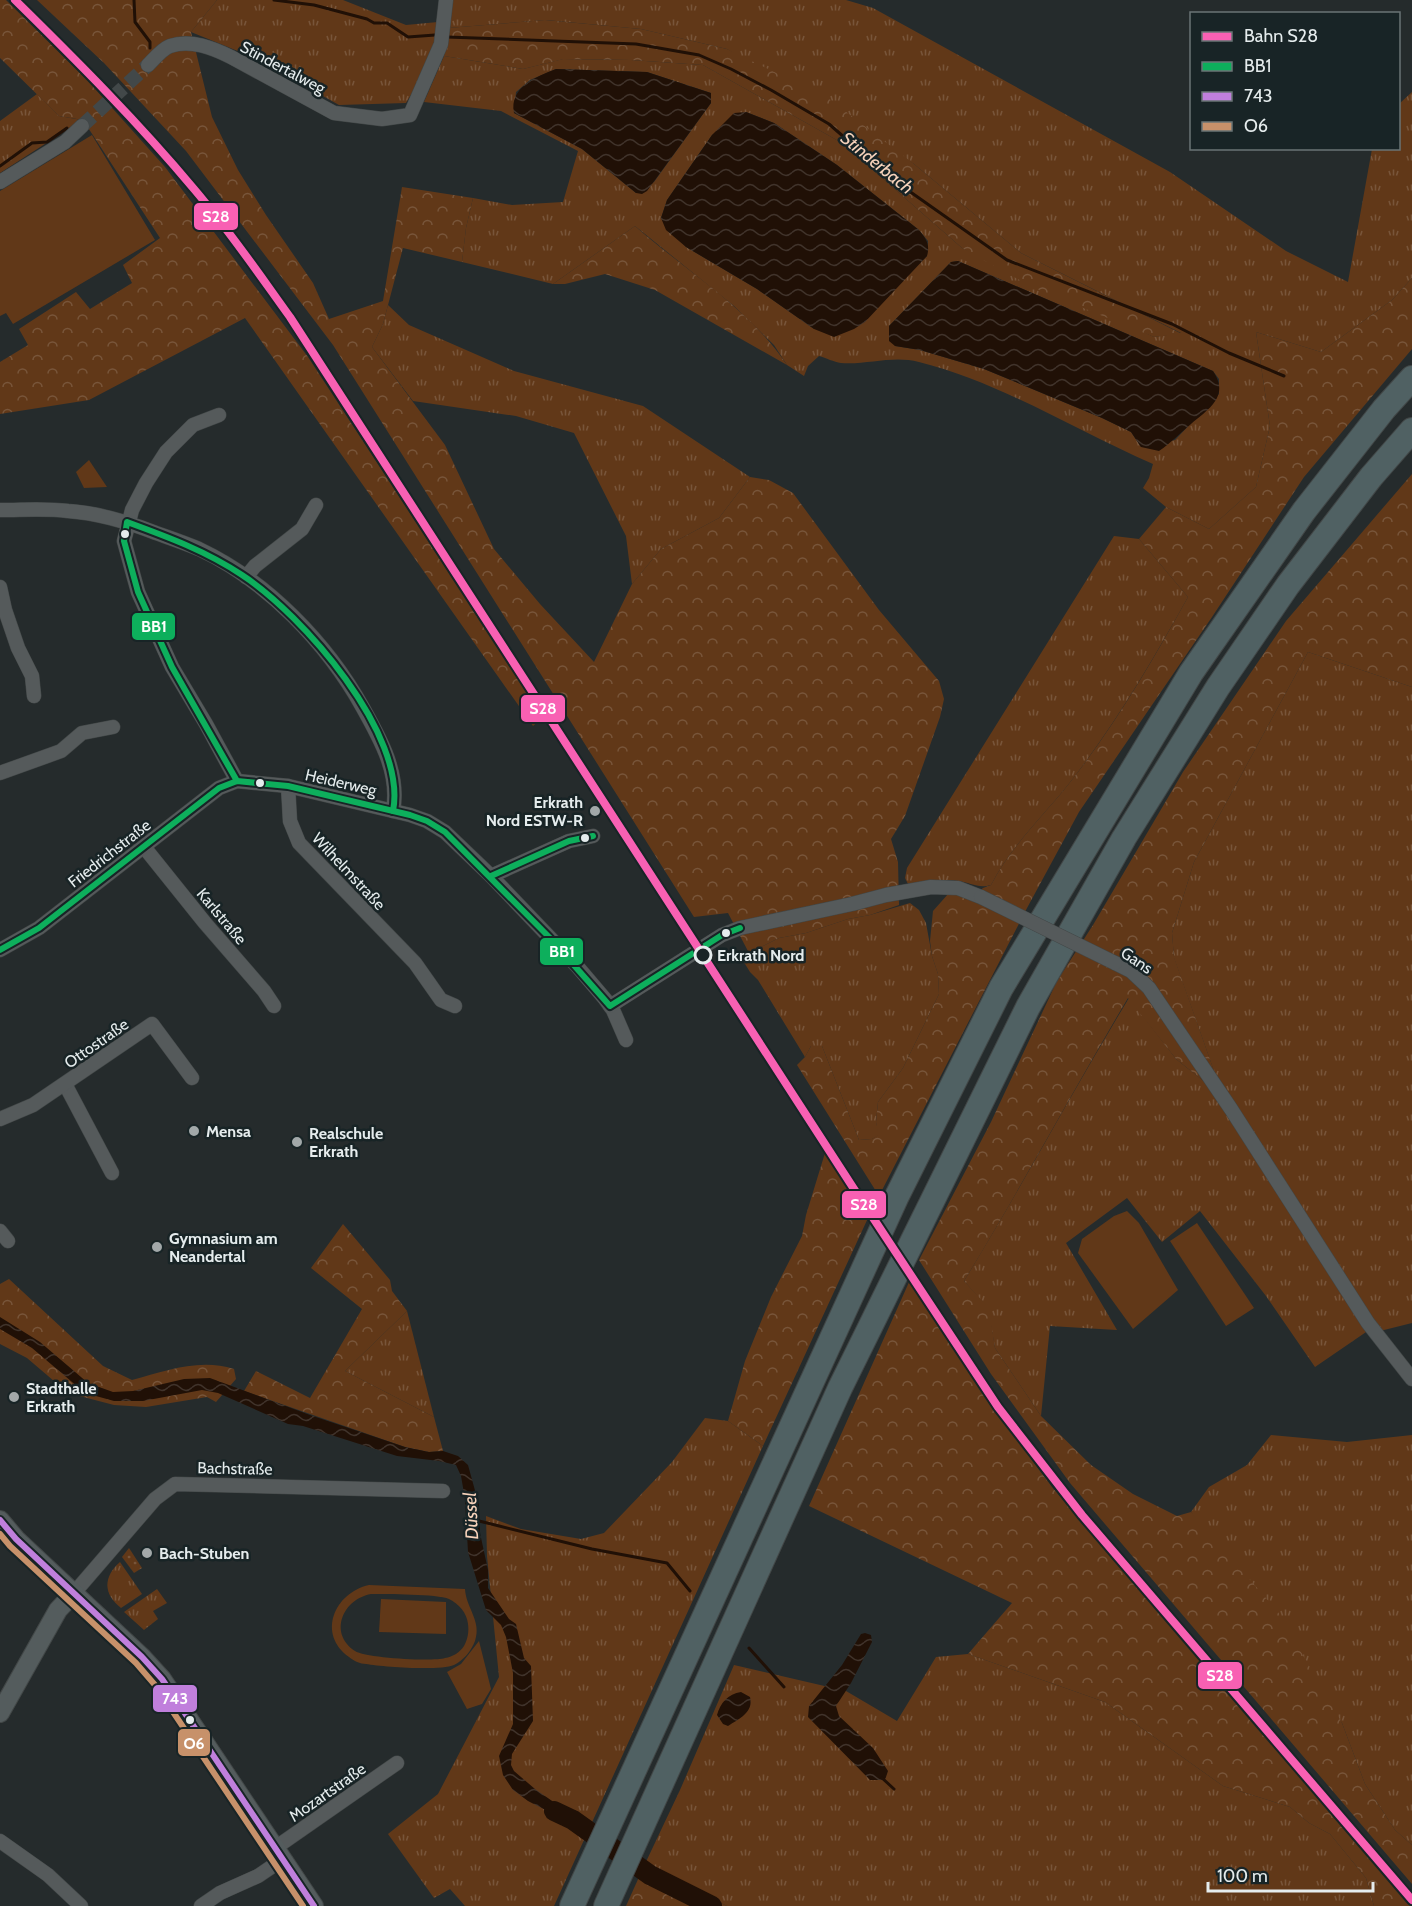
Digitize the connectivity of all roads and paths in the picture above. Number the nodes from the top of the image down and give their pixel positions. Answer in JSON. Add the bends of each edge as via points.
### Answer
{"nodes":[{"id":1,"x":445,"y":1,"type":"edge"},
{"id":2,"x":148,"y":65,"type":"tunnel mouth"},
{"id":3,"x":82,"y":126,"type":"tunnel mouth"},
{"id":4,"x":0,"y":182,"type":"edge"},
{"id":5,"x":1412,"y":378,"type":"edge"},
{"id":6,"x":219,"y":415,"type":"dead end"},
{"id":7,"x":1412,"y":430,"type":"edge"},
{"id":8,"x":316,"y":505,"type":"dead end"},
{"id":9,"x":0,"y":510,"type":"edge"},
{"id":10,"x":128,"y":522,"type":"junction"},
{"id":11,"x":246,"y":577,"type":"junction"},
{"id":12,"x":0,"y":587,"type":"edge"},
{"id":13,"x":34,"y":696,"type":"dead end"},
{"id":14,"x":113,"y":727,"type":"dead end"},
{"id":15,"x":0,"y":773,"type":"edge"},
{"id":16,"x":237,"y":781,"type":"junction"},
{"id":17,"x":288,"y":786,"type":"junction"},
{"id":18,"x":393,"y":811,"type":"junction"},
{"id":19,"x":593,"y":836,"type":"dead end"},
{"id":20,"x":144,"y":847,"type":"junction"},
{"id":21,"x":491,"y":876,"type":"junction"},
{"id":22,"x":0,"y":950,"type":"edge"},
{"id":23,"x":274,"y":1006,"type":"dead end"},
{"id":24,"x":455,"y":1006,"type":"dead end"},
{"id":25,"x":610,"y":1006,"type":"junction"},
{"id":26,"x":626,"y":1040,"type":"dead end"},
{"id":27,"x":192,"y":1078,"type":"dead end"},
{"id":28,"x":65,"y":1084,"type":"junction"},
{"id":29,"x":0,"y":1119,"type":"edge"},
{"id":30,"x":112,"y":1173,"type":"dead end"},
{"id":31,"x":1412,"y":1379,"type":"edge"},
{"id":32,"x":443,"y":1491,"type":"dead end"},
{"id":33,"x":0,"y":1520,"type":"edge"},
{"id":34,"x":74,"y":1593,"type":"junction"},
{"id":35,"x":0,"y":1713,"type":"edge"},
{"id":36,"x":397,"y":1763,"type":"dead end"},
{"id":37,"x":0,"y":1842,"type":"edge"},
{"id":38,"x":279,"y":1854,"type":"junction"},
{"id":39,"x":81,"y":1906,"type":"edge"},
{"id":40,"x":201,"y":1906,"type":"edge"},
{"id":41,"x":314,"y":1906,"type":"edge"},
{"id":42,"x":572,"y":1906,"type":"edge"},
{"id":43,"x":606,"y":1906,"type":"edge"}],
"edges":[{"from":1,"to":2,"type":"street","name":"Stindertalweg","via":[[441,44],[410,115],[382,119],[334,113],[231,57],[199,45],[168,46]]},
{"from":3,"to":4,"type":"street","via":[[65,142]]},
{"from":5,"to":42,"type":"highway","via":[[1304,511],[1191,673],[1001,988],[896,1198]]},
{"from":6,"to":10,"type":"street","via":[[193,424],[166,452]]},
{"from":7,"to":43,"type":"highway","via":[[1288,585],[1218,687],[1124,838],[1028,1007],[840,1388]]},
{"from":8,"to":11,"type":"street","via":[[302,529]]},
{"from":9,"to":10,"type":"street","via":[[69,511]]},
{"from":10,"to":11,"type":"street","via":[[199,549]]},
{"from":10,"to":16,"type":"street","via":[[124,541],[138,592],[172,667]]},
{"from":11,"to":18,"type":"street","via":[[302,626],[358,699],[391,769],[396,795]]},
{"from":12,"to":13,"type":"street","via":[[18,648],[32,676]]},
{"from":14,"to":15,"type":"street","via":[[82,733],[61,751]]},
{"from":16,"to":17,"type":"street","name":"Heiderweg"},
{"from":16,"to":20,"type":"street","name":"Friedrichstraße","via":[[219,788]]},
{"from":17,"to":18,"type":"street","name":"Heiderweg"},
{"from":17,"to":24,"type":"street","name":"Wilhelmstraße","via":[[290,821],[299,843],[415,963],[441,1000]]},
{"from":18,"to":21,"type":"street","name":"Heiderweg","via":[[427,821],[445,832]]},
{"from":19,"to":21,"type":"street","via":[[569,841]]},
{"from":20,"to":22,"type":"street","name":"Friedrichstraße","via":[[39,928]]},
{"from":20,"to":23,"type":"street","name":"Karlstraße"},
{"from":21,"to":25,"type":"street","name":"Heiderweg"},
{"from":25,"to":26,"type":"street","name":"Heiderweg"},
{"from":25,"to":31,"type":"street","name":"Gans","bridge":true,"via":[[722,935],[740,928],[931,887],[958,888],[981,897],[1131,971],[1149,987],[1368,1323]]},
{"from":27,"to":28,"type":"street","name":"Ottostraße","via":[[152,1024]]},
{"from":28,"to":29,"type":"street","name":"Ottostraße","via":[[33,1105]]},
{"from":28,"to":30,"type":"street"},
{"from":32,"to":34,"type":"street","name":"Bachstraße","via":[[176,1484],[155,1499]]},
{"from":33,"to":34,"type":"main road"},
{"from":34,"to":35,"type":"main road","via":[[58,1610]]},
{"from":34,"to":38,"type":"main road","via":[[162,1679]]},
{"from":36,"to":38,"type":"street","name":"Mozartstraße"},
{"from":37,"to":39,"type":"street","via":[[48,1875]]},
{"from":38,"to":40,"type":"street","name":"Mozartstraße","via":[[258,1876]]},
{"from":38,"to":41,"type":"main road"}]}
